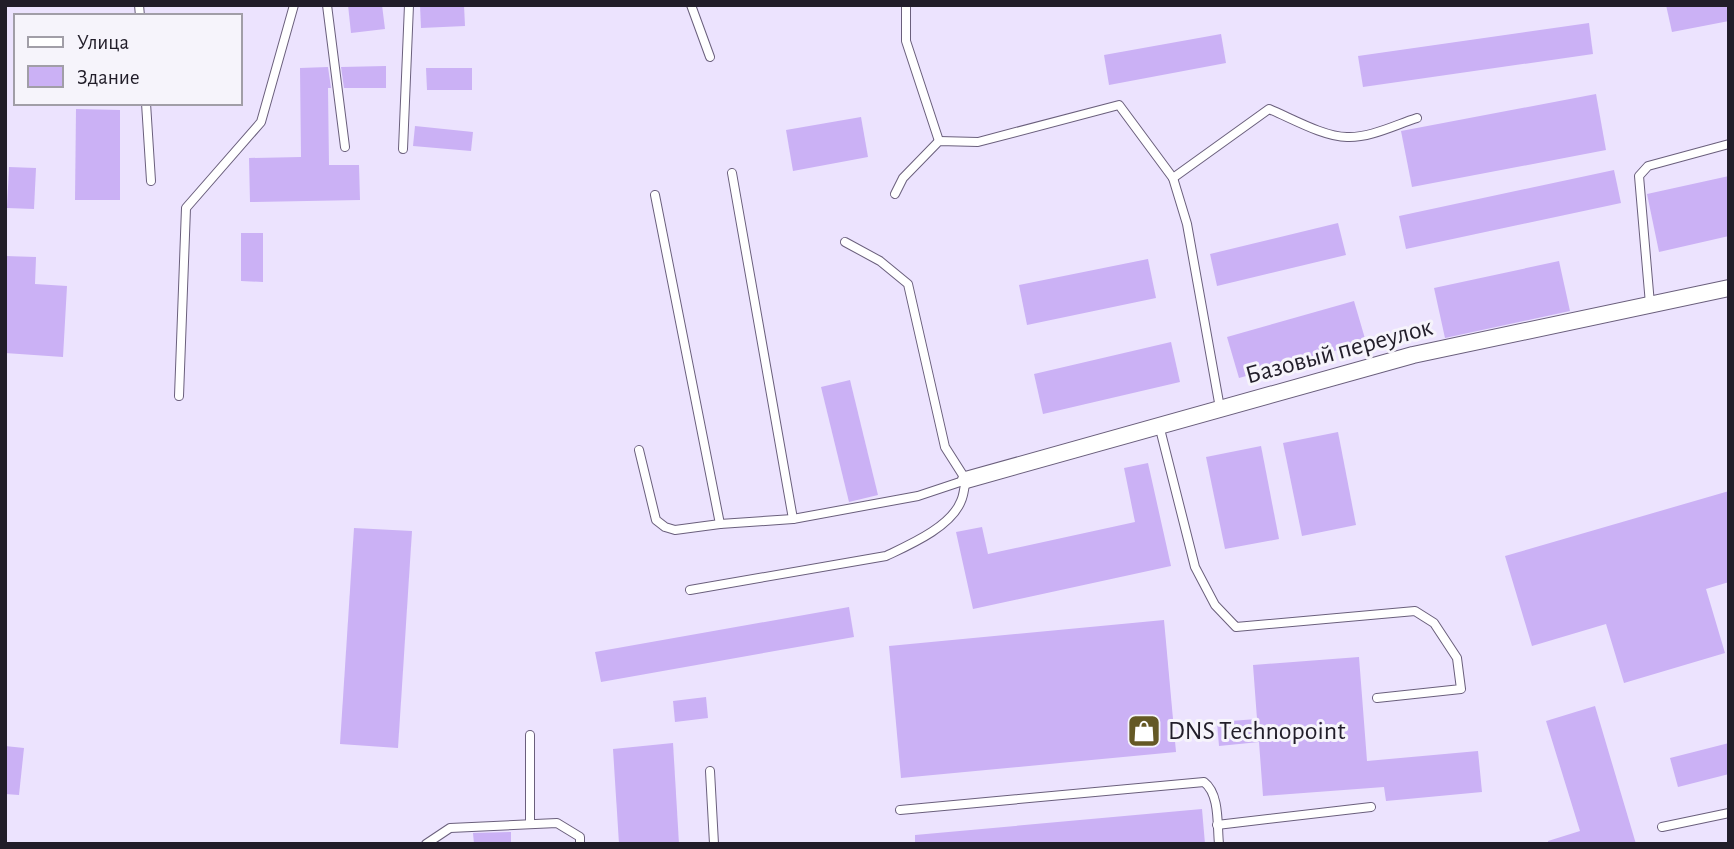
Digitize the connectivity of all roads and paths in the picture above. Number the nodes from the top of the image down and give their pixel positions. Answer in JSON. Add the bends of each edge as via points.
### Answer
{"nodes":[{"id":1,"x":294,"y":5,"type":"edge"},
{"id":2,"x":327,"y":5,"type":"edge"},
{"id":3,"x":409,"y":5,"type":"edge"},
{"id":4,"x":691,"y":5,"type":"edge"},
{"id":5,"x":906,"y":5,"type":"edge"},
{"id":6,"x":710,"y":57,"type":"dead end"},
{"id":7,"x":146,"y":105,"type":"edge"},
{"id":8,"x":1417,"y":118,"type":"dead end"},
{"id":9,"x":939,"y":141,"type":"junction"},
{"id":10,"x":1729,"y":144,"type":"edge"},
{"id":11,"x":345,"y":147,"type":"dead end"},
{"id":12,"x":403,"y":149,"type":"dead end"},
{"id":13,"x":732,"y":173,"type":"dead end"},
{"id":14,"x":1173,"y":177,"type":"junction"},
{"id":15,"x":151,"y":181,"type":"dead end"},
{"id":16,"x":895,"y":194,"type":"dead end"},
{"id":17,"x":655,"y":195,"type":"dead end"},
{"id":18,"x":845,"y":242,"type":"dead end"},
{"id":19,"x":1729,"y":288,"type":"edge"},
{"id":20,"x":1650,"y":303,"type":"junction"},
{"id":21,"x":179,"y":396,"type":"dead end"},
{"id":22,"x":1220,"y":408,"type":"junction"},
{"id":23,"x":1159,"y":425,"type":"junction"},
{"id":24,"x":639,"y":450,"type":"dead end"},
{"id":25,"x":966,"y":480,"type":"junction"},
{"id":26,"x":793,"y":519,"type":"junction"},
{"id":27,"x":720,"y":524,"type":"junction"},
{"id":28,"x":690,"y":590,"type":"dead end"},
{"id":29,"x":1377,"y":698,"type":"dead end"},
{"id":30,"x":530,"y":735,"type":"dead end"},
{"id":31,"x":710,"y":771,"type":"dead end"},
{"id":32,"x":1371,"y":807,"type":"dead end"},
{"id":33,"x":900,"y":810,"type":"dead end"},
{"id":34,"x":1729,"y":813,"type":"edge"},
{"id":35,"x":530,"y":824,"type":"junction"},
{"id":36,"x":1217,"y":825,"type":"junction"},
{"id":37,"x":1662,"y":827,"type":"dead end"},
{"id":38,"x":426,"y":844,"type":"edge"},
{"id":39,"x":580,"y":844,"type":"edge"},
{"id":40,"x":714,"y":844,"type":"edge"},
{"id":41,"x":1219,"y":844,"type":"edge"}],
"edges":[{"from":1,"to":21,"type":"lane","via":[[261,122],[186,208]]},
{"from":2,"to":11,"type":"lane"},
{"from":3,"to":12,"type":"lane"},
{"from":4,"to":6,"type":"lane"},
{"from":5,"to":9,"type":"lane","via":[[906,41]]},
{"from":7,"to":15,"type":"lane"},
{"from":8,"to":14,"type":"lane","via":[[1346,138],[1269,109]]},
{"from":9,"to":14,"type":"lane","via":[[978,142],[1119,105]]},
{"from":9,"to":16,"type":"lane","via":[[903,178]]},
{"from":10,"to":20,"type":"lane","via":[[1648,166],[1639,176]]},
{"from":13,"to":26,"type":"lane"},
{"from":14,"to":22,"type":"lane","via":[[1187,223]]},
{"from":17,"to":27,"type":"lane"},
{"from":18,"to":25,"type":"lane","via":[[880,261],[908,284],[945,447]]},
{"from":19,"to":20,"type":"street","name":"Базовый переулок"},
{"from":20,"to":22,"type":"street","name":"Базовый переулок","via":[[1413,355]]},
{"from":22,"to":23,"type":"street","name":"Базовый переулок"},
{"from":23,"to":25,"type":"street","name":"Базовый переулок"},
{"from":23,"to":29,"type":"lane","via":[[1195,567],[1215,605],[1236,627],[1415,611],[1434,623],[1457,658],[1461,689]]},
{"from":24,"to":27,"type":"lane","via":[[656,520],[675,530]]},
{"from":25,"to":26,"type":"lane","via":[[918,496]]},
{"from":25,"to":28,"type":"lane","via":[[961,504],[944,523],[886,556]]},
{"from":26,"to":27,"type":"lane"},
{"from":30,"to":35,"type":"lane"},
{"from":31,"to":40,"type":"lane"},
{"from":32,"to":36,"type":"lane"},
{"from":33,"to":36,"type":"lane","via":[[1204,782],[1211,787]]},
{"from":34,"to":37,"type":"lane"},
{"from":35,"to":38,"type":"lane","via":[[450,828]]},
{"from":35,"to":39,"type":"lane","via":[[556,823],[580,837]]},
{"from":36,"to":41,"type":"lane"}]}
